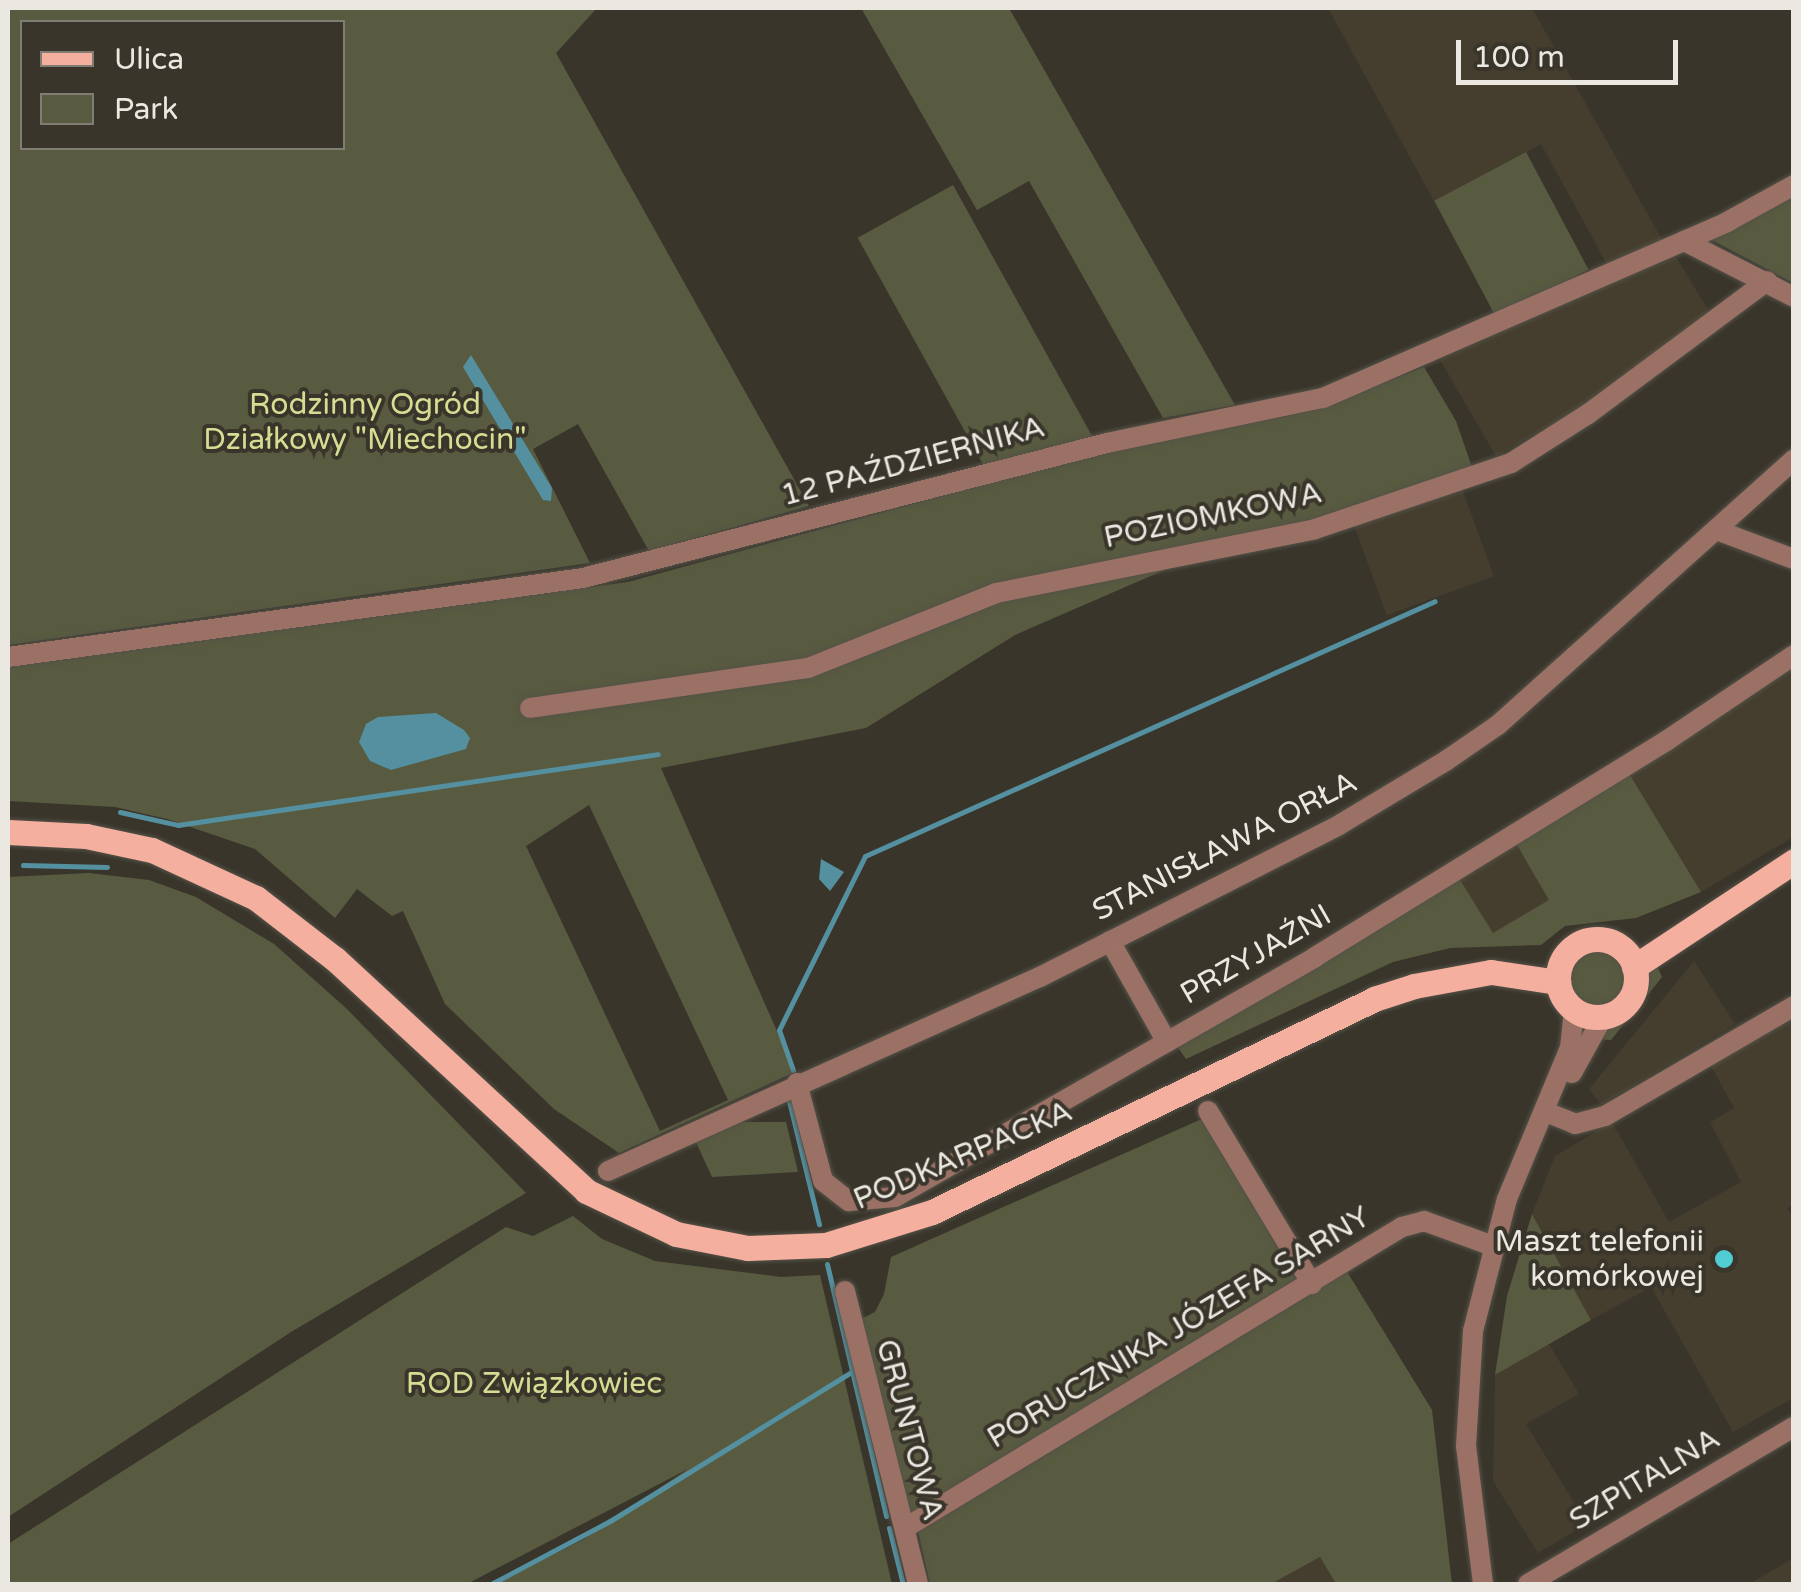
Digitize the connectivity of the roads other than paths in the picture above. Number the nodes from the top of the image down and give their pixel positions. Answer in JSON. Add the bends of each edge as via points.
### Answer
{"nodes":[{"id":1,"x":1794,"y":185,"type":"edge"},
{"id":2,"x":1684,"y":240,"type":"junction"},
{"id":3,"x":1767,"y":281,"type":"junction"},
{"id":4,"x":1794,"y":296,"type":"edge"},
{"id":5,"x":1794,"y":459,"type":"edge"},
{"id":6,"x":1719,"y":531,"type":"junction"},
{"id":7,"x":1794,"y":560,"type":"edge"},
{"id":8,"x":1794,"y":655,"type":"edge"},
{"id":9,"x":8,"y":657,"type":"edge"},
{"id":10,"x":530,"y":708,"type":"dead end"},
{"id":11,"x":8,"y":832,"type":"edge"},
{"id":12,"x":1794,"y":861,"type":"edge"},
{"id":13,"x":1110,"y":941,"type":"junction"},
{"id":14,"x":1630,"y":959,"type":"junction"},
{"id":15,"x":1559,"y":974,"type":"junction"},
{"id":16,"x":1794,"y":1006,"type":"edge"},
{"id":17,"x":1574,"y":1010,"type":"junction"},
{"id":18,"x":1602,"y":1017,"type":"junction"},
{"id":19,"x":1168,"y":1042,"type":"junction"},
{"id":20,"x":798,"y":1083,"type":"junction"},
{"id":21,"x":1208,"y":1110,"type":"dead end"},
{"id":22,"x":1546,"y":1112,"type":"junction"},
{"id":23,"x":608,"y":1172,"type":"dead end"},
{"id":24,"x":1493,"y":1246,"type":"junction"},
{"id":25,"x":1312,"y":1284,"type":"junction"},
{"id":26,"x":846,"y":1291,"type":"dead end"},
{"id":27,"x":1794,"y":1427,"type":"edge"},
{"id":28,"x":905,"y":1528,"type":"junction"},
{"id":29,"x":918,"y":1584,"type":"edge"},
{"id":30,"x":1483,"y":1584,"type":"edge"},
{"id":31,"x":1528,"y":1584,"type":"edge"}],
"edges":[{"from":1,"to":2,"type":"street","name":"12 PAŹDZIERNIKA"},
{"from":2,"to":3,"type":"street"},
{"from":2,"to":9,"type":"street","name":"12 PAŹDZIERNIKA","via":[[1322,398],[1106,443],[583,578]]},
{"from":3,"to":4,"type":"street"},
{"from":3,"to":10,"type":"street","name":"POZIOMKOWA","via":[[1511,463],[1315,529],[996,593],[808,668]]},
{"from":5,"to":6,"type":"street","name":"STANISŁAWA ORŁA"},
{"from":6,"to":7,"type":"street"},
{"from":6,"to":13,"type":"street","name":"STANISŁAWA ORŁA","via":[[1501,723],[1447,760],[1339,825]]},
{"from":8,"to":19,"type":"street","name":"PRZYJAŹNI","via":[[1666,742]]},
{"from":11,"to":15,"type":"main road","name":"PODKARPACKA","via":[[123,843],[239,889],[335,959],[586,1191],[654,1226],[748,1248],[826,1245],[906,1222],[1374,999],[1442,978]]},
{"from":12,"to":14,"type":"main road"},
{"from":13,"to":19,"type":"street"},
{"from":13,"to":20,"type":"street","name":"STANISŁAWA ORŁA"},
{"from":14,"to":15,"type":"main road","via":[[1588,940]]},
{"from":14,"to":18,"type":"main road","via":[[1626,1004]]},
{"from":15,"to":17,"type":"main road"},
{"from":16,"to":22,"type":"street","via":[[1605,1116],[1575,1124]]},
{"from":17,"to":18,"type":"main road"},
{"from":17,"to":22,"type":"street","via":[[1570,1048]]},
{"from":18,"to":22,"type":"street"},
{"from":19,"to":20,"type":"street","name":"PRZYJAŹNI","via":[[895,1197],[869,1203],[838,1196],[823,1181]]},
{"from":20,"to":23,"type":"street","name":"STANISŁAWA ORŁA"},
{"from":21,"to":25,"type":"street"},
{"from":22,"to":24,"type":"street"},
{"from":24,"to":25,"type":"street","name":"PORUCZNIKA JÓZEFA SARNY","via":[[1415,1222]]},
{"from":24,"to":30,"type":"street","via":[[1473,1331],[1466,1407]]},
{"from":25,"to":28,"type":"street","name":"PORUCZNIKA JÓZEFA SARNY"},
{"from":26,"to":28,"type":"street","name":"GRUNTOWA","via":[[855,1349]]},
{"from":27,"to":31,"type":"street","name":"SZPITALNA"},
{"from":28,"to":29,"type":"street","name":"GRUNTOWA"}]}
